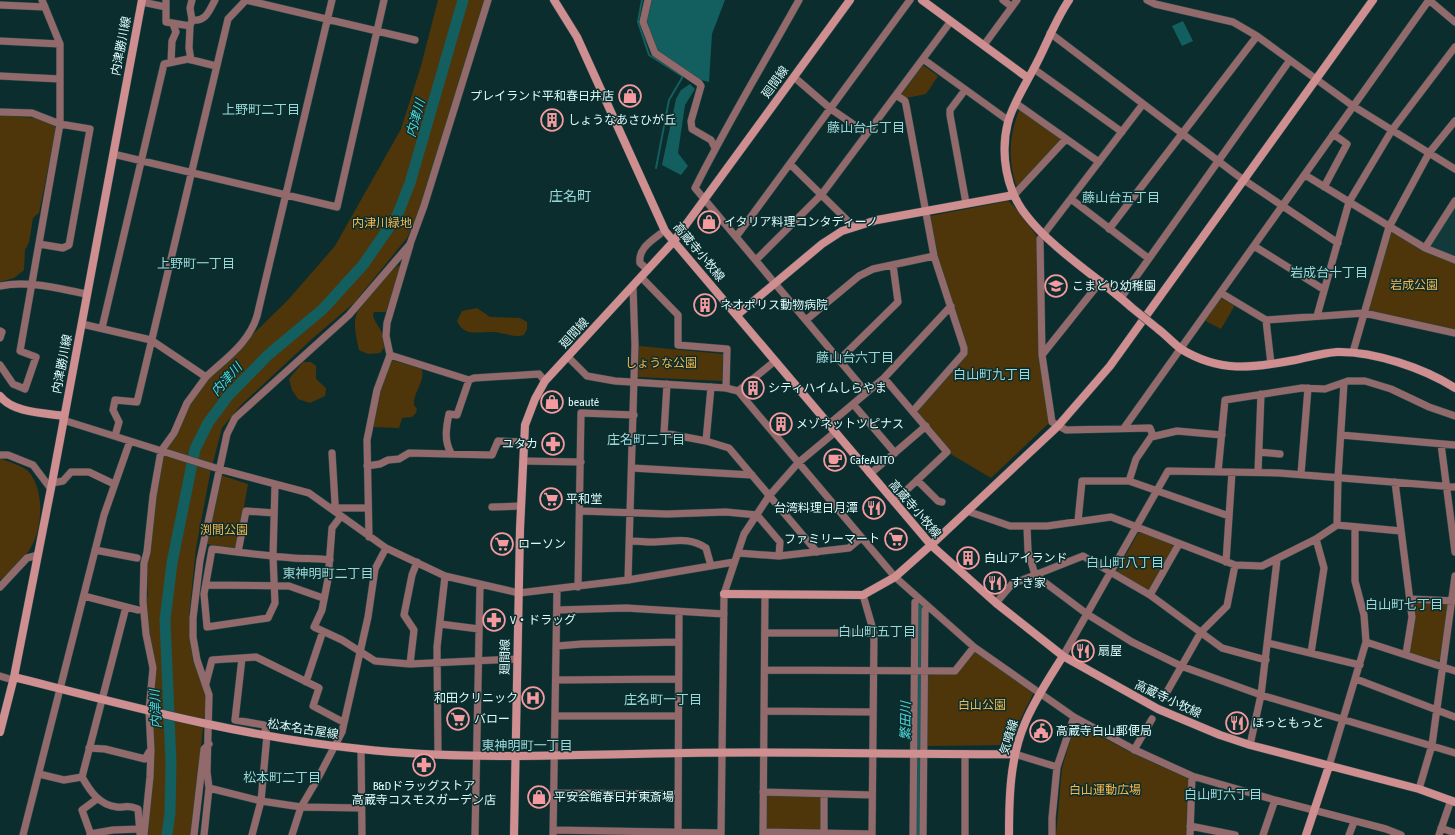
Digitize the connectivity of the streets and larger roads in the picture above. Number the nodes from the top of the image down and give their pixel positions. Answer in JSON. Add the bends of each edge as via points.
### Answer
{"nodes":[{"id":1,"x":42,"y":0,"type":"edge"},
{"id":2,"x":192,"y":0,"type":"edge"},
{"id":3,"x":215,"y":0,"type":"edge"},
{"id":4,"x":246,"y":0,"type":"edge"},
{"id":5,"x":332,"y":0,"type":"edge"},
{"id":6,"x":384,"y":0,"type":"edge"},
{"id":7,"x":488,"y":0,"type":"edge"},
{"id":8,"x":554,"y":0,"type":"edge"},
{"id":9,"x":648,"y":0,"type":"edge"},
{"id":10,"x":799,"y":0,"type":"edge"},
{"id":11,"x":850,"y":0,"type":"edge"},
{"id":12,"x":910,"y":0,"type":"edge"},
{"id":13,"x":922,"y":0,"type":"edge"},
{"id":14,"x":1003,"y":0,"type":"edge"},
{"id":15,"x":1017,"y":0,"type":"edge"},
{"id":16,"x":1069,"y":0,"type":"edge"},
{"id":17,"x":1147,"y":0,"type":"edge"},
{"id":18,"x":1373,"y":0,"type":"edge"},
{"id":19,"x":142,"y":1,"type":"edge"},
{"id":20,"x":166,"y":3,"type":"edge"},
{"id":21,"x":0,"y":5,"type":"edge"},
{"id":22,"x":45,"y":7,"type":"junction"},
{"id":23,"x":1012,"y":7,"type":"junction"},
{"id":24,"x":327,"y":20,"type":"junction"},
{"id":25,"x":950,"y":21,"type":"junction"},
{"id":26,"x":1455,"y":22,"type":"edge"},
{"id":27,"x":191,"y":23,"type":"junction"},
{"id":28,"x":173,"y":24,"type":"junction"},
{"id":29,"x":377,"y":32,"type":"junction"},
{"id":30,"x":1050,"y":32,"type":"junction"},
{"id":31,"x":1257,"y":36,"type":"junction"},
{"id":32,"x":415,"y":40,"type":"dead end"},
{"id":33,"x":0,"y":41,"type":"edge"},
{"id":34,"x":60,"y":44,"type":"junction"},
{"id":35,"x":984,"y":45,"type":"junction"},
{"id":36,"x":1455,"y":47,"type":"edge"},
{"id":37,"x":923,"y":59,"type":"junction"},
{"id":38,"x":191,"y":60,"type":"junction"},
{"id":39,"x":1290,"y":60,"type":"junction"},
{"id":40,"x":171,"y":62,"type":"junction"},
{"id":41,"x":216,"y":66,"type":"junction"},
{"id":42,"x":1034,"y":69,"type":"junction"},
{"id":43,"x":0,"y":76,"type":"edge"},
{"id":44,"x":794,"y":77,"type":"junction"},
{"id":45,"x":1028,"y":78,"type":"junction"},
{"id":46,"x":1315,"y":79,"type":"junction"},
{"id":47,"x":60,"y":80,"type":"junction"},
{"id":48,"x":965,"y":90,"type":"junction"},
{"id":49,"x":896,"y":95,"type":"junction"},
{"id":50,"x":1017,"y":104,"type":"junction"},
{"id":51,"x":1143,"y":104,"type":"junction"},
{"id":52,"x":1353,"y":106,"type":"junction"},
{"id":53,"x":831,"y":109,"type":"junction"},
{"id":54,"x":0,"y":112,"type":"edge"},
{"id":55,"x":1455,"y":121,"type":"edge"},
{"id":56,"x":1009,"y":122,"type":"junction"},
{"id":57,"x":60,"y":124,"type":"junction"},
{"id":58,"x":1392,"y":130,"type":"junction"},
{"id":59,"x":1122,"y":132,"type":"junction"},
{"id":60,"x":866,"y":134,"type":"junction"},
{"id":61,"x":1182,"y":134,"type":"junction"},
{"id":62,"x":1333,"y":134,"type":"junction"},
{"id":63,"x":1066,"y":139,"type":"junction"},
{"id":64,"x":716,"y":148,"type":"junction"},
{"id":65,"x":1429,"y":153,"type":"junction"},
{"id":66,"x":113,"y":154,"type":"junction"},
{"id":67,"x":1217,"y":160,"type":"junction"},
{"id":68,"x":141,"y":161,"type":"junction"},
{"id":69,"x":1099,"y":162,"type":"junction"},
{"id":70,"x":790,"y":164,"type":"junction"},
{"id":71,"x":1455,"y":169,"type":"edge"},
{"id":72,"x":191,"y":173,"type":"junction"},
{"id":73,"x":1305,"y":175,"type":"junction"},
{"id":74,"x":1244,"y":180,"type":"junction"},
{"id":75,"x":1324,"y":187,"type":"junction"},
{"id":76,"x":822,"y":194,"type":"junction"},
{"id":77,"x":285,"y":195,"type":"junction"},
{"id":78,"x":1014,"y":195,"type":"junction"},
{"id":79,"x":705,"y":200,"type":"junction"},
{"id":80,"x":1071,"y":200,"type":"junction"},
{"id":81,"x":1455,"y":201,"type":"edge"},
{"id":82,"x":1349,"y":202,"type":"junction"},
{"id":83,"x":966,"y":203,"type":"junction"},
{"id":84,"x":1282,"y":207,"type":"junction"},
{"id":85,"x":926,"y":211,"type":"junction"},
{"id":86,"x":853,"y":226,"type":"junction"},
{"id":87,"x":1389,"y":227,"type":"junction"},
{"id":88,"x":1109,"y":229,"type":"junction"},
{"id":89,"x":660,"y":234,"type":"dead end"},
{"id":90,"x":1043,"y":234,"type":"junction"},
{"id":91,"x":736,"y":237,"type":"junction"},
{"id":92,"x":674,"y":241,"type":"junction"},
{"id":93,"x":1338,"y":242,"type":"junction"},
{"id":94,"x":39,"y":244,"type":"junction"},
{"id":95,"x":410,"y":244,"type":"junction"},
{"id":96,"x":1254,"y":246,"type":"junction"},
{"id":97,"x":1425,"y":248,"type":"junction"},
{"id":98,"x":934,"y":256,"type":"junction"},
{"id":99,"x":1148,"y":258,"type":"junction"},
{"id":100,"x":756,"y":260,"type":"junction"},
{"id":101,"x":1455,"y":260,"type":"edge"},
{"id":102,"x":893,"y":265,"type":"junction"},
{"id":103,"x":648,"y":270,"type":"junction"},
{"id":104,"x":641,"y":278,"type":"junction"},
{"id":105,"x":1101,"y":282,"type":"junction"},
{"id":106,"x":31,"y":284,"type":"junction"},
{"id":107,"x":776,"y":284,"type":"junction"},
{"id":108,"x":0,"y":286,"type":"edge"},
{"id":109,"x":633,"y":287,"type":"junction"},
{"id":110,"x":1323,"y":289,"type":"junction"},
{"id":111,"x":1221,"y":293,"type":"junction"},
{"id":112,"x":87,"y":294,"type":"junction"},
{"id":113,"x":1121,"y":298,"type":"junction"},
{"id":114,"x":951,"y":306,"type":"junction"},
{"id":115,"x":1364,"y":313,"type":"junction"},
{"id":116,"x":737,"y":315,"type":"junction"},
{"id":117,"x":1317,"y":316,"type":"junction"},
{"id":118,"x":806,"y":320,"type":"junction"},
{"id":119,"x":1266,"y":320,"type":"junction"},
{"id":120,"x":82,"y":324,"type":"junction"},
{"id":121,"x":102,"y":328,"type":"junction"},
{"id":122,"x":0,"y":331,"type":"edge"},
{"id":123,"x":1455,"y":333,"type":"edge"},
{"id":124,"x":0,"y":338,"type":"edge"},
{"id":125,"x":152,"y":340,"type":"junction"},
{"id":126,"x":1181,"y":348,"type":"junction"},
{"id":127,"x":1353,"y":352,"type":"junction"},
{"id":128,"x":1042,"y":355,"type":"junction"},
{"id":129,"x":390,"y":356,"type":"junction"},
{"id":130,"x":568,"y":357,"type":"junction"},
{"id":131,"x":840,"y":359,"type":"junction"},
{"id":132,"x":775,"y":361,"type":"junction"},
{"id":133,"x":1271,"y":364,"type":"junction"},
{"id":134,"x":0,"y":366,"type":"edge"},
{"id":135,"x":206,"y":376,"type":"junction"},
{"id":136,"x":884,"y":378,"type":"junction"},
{"id":137,"x":469,"y":380,"type":"junction"},
{"id":138,"x":546,"y":381,"type":"junction"},
{"id":139,"x":635,"y":382,"type":"junction"},
{"id":140,"x":1344,"y":383,"type":"junction"},
{"id":141,"x":667,"y":384,"type":"junction"},
{"id":142,"x":710,"y":387,"type":"junction"},
{"id":143,"x":726,"y":388,"type":"junction"},
{"id":144,"x":1308,"y":388,"type":"junction"},
{"id":145,"x":1455,"y":388,"type":"edge"},
{"id":146,"x":738,"y":391,"type":"junction"},
{"id":147,"x":866,"y":392,"type":"junction"},
{"id":148,"x":1261,"y":394,"type":"junction"},
{"id":149,"x":0,"y":396,"type":"edge"},
{"id":150,"x":853,"y":404,"type":"junction"},
{"id":151,"x":913,"y":411,"type":"junction"},
{"id":152,"x":634,"y":415,"type":"junction"},
{"id":153,"x":1455,"y":416,"type":"edge"},
{"id":154,"x":63,"y":418,"type":"junction"},
{"id":155,"x":828,"y":425,"type":"junction"},
{"id":156,"x":926,"y":426,"type":"junction"},
{"id":157,"x":1058,"y":426,"type":"junction"},
{"id":158,"x":1124,"y":428,"type":"junction"},
{"id":159,"x":834,"y":433,"type":"junction"},
{"id":160,"x":1222,"y":435,"type":"junction"},
{"id":161,"x":1341,"y":435,"type":"junction"},
{"id":162,"x":115,"y":436,"type":"junction"},
{"id":163,"x":1153,"y":436,"type":"junction"},
{"id":164,"x":130,"y":441,"type":"junction"},
{"id":165,"x":706,"y":441,"type":"junction"},
{"id":166,"x":524,"y":442,"type":"junction"},
{"id":167,"x":1441,"y":444,"type":"junction"},
{"id":168,"x":1455,"y":445,"type":"edge"},
{"id":169,"x":162,"y":452,"type":"junction"},
{"id":170,"x":1258,"y":452,"type":"junction"},
{"id":171,"x":1277,"y":452,"type":"dead end"},
{"id":172,"x":332,"y":453,"type":"dead end"},
{"id":173,"x":895,"y":453,"type":"junction"},
{"id":174,"x":451,"y":454,"type":"junction"},
{"id":175,"x":0,"y":455,"type":"edge"},
{"id":176,"x":523,"y":461,"type":"junction"},
{"id":177,"x":581,"y":462,"type":"junction"},
{"id":178,"x":798,"y":463,"type":"junction"},
{"id":179,"x":367,"y":466,"type":"junction"},
{"id":180,"x":632,"y":468,"type":"junction"},
{"id":181,"x":218,"y":470,"type":"junction"},
{"id":182,"x":1218,"y":472,"type":"junction"},
{"id":183,"x":1232,"y":472,"type":"junction"},
{"id":184,"x":1258,"y":472,"type":"junction"},
{"id":185,"x":870,"y":474,"type":"junction"},
{"id":186,"x":1301,"y":474,"type":"junction"},
{"id":187,"x":752,"y":475,"type":"junction"},
{"id":188,"x":1338,"y":477,"type":"junction"},
{"id":189,"x":918,"y":480,"type":"junction"},
{"id":190,"x":1129,"y":480,"type":"junction"},
{"id":191,"x":1395,"y":482,"type":"junction"},
{"id":192,"x":114,"y":484,"type":"junction"},
{"id":193,"x":275,"y":485,"type":"junction"},
{"id":194,"x":52,"y":486,"type":"junction"},
{"id":195,"x":1446,"y":486,"type":"junction"},
{"id":196,"x":1455,"y":487,"type":"edge"},
{"id":197,"x":1157,"y":491,"type":"junction"},
{"id":198,"x":769,"y":496,"type":"junction"},
{"id":199,"x":894,"y":502,"type":"junction"},
{"id":200,"x":942,"y":502,"type":"dead end"},
{"id":201,"x":492,"y":506,"type":"dead end"},
{"id":202,"x":521,"y":506,"type":"junction"},
{"id":203,"x":368,"y":508,"type":"junction"},
{"id":204,"x":334,"y":509,"type":"junction"},
{"id":205,"x":580,"y":511,"type":"junction"},
{"id":206,"x":967,"y":511,"type":"junction"},
{"id":207,"x":631,"y":512,"type":"junction"},
{"id":208,"x":274,"y":514,"type":"junction"},
{"id":209,"x":757,"y":515,"type":"junction"},
{"id":210,"x":341,"y":516,"type":"junction"},
{"id":211,"x":1229,"y":516,"type":"junction"},
{"id":212,"x":1078,"y":521,"type":"junction"},
{"id":213,"x":1337,"y":525,"type":"junction"},
{"id":214,"x":1027,"y":527,"type":"junction"},
{"id":215,"x":1355,"y":527,"type":"junction"},
{"id":216,"x":1136,"y":528,"type":"junction"},
{"id":217,"x":1401,"y":530,"type":"junction"},
{"id":218,"x":369,"y":537,"type":"junction"},
{"id":219,"x":861,"y":538,"type":"junction"},
{"id":220,"x":1316,"y":539,"type":"junction"},
{"id":221,"x":630,"y":541,"type":"junction"},
{"id":222,"x":1179,"y":544,"type":"junction"},
{"id":223,"x":930,"y":545,"type":"junction"},
{"id":224,"x":386,"y":548,"type":"junction"},
{"id":225,"x":95,"y":550,"type":"junction"},
{"id":226,"x":238,"y":552,"type":"junction"},
{"id":227,"x":817,"y":552,"type":"junction"},
{"id":228,"x":1455,"y":552,"type":"edge"},
{"id":229,"x":738,"y":553,"type":"junction"},
{"id":230,"x":38,"y":555,"type":"junction"},
{"id":231,"x":273,"y":556,"type":"junction"},
{"id":232,"x":779,"y":556,"type":"junction"},
{"id":233,"x":137,"y":558,"type":"dead end"},
{"id":234,"x":330,"y":560,"type":"junction"},
{"id":235,"x":1277,"y":560,"type":"junction"},
{"id":236,"x":416,"y":562,"type":"junction"},
{"id":237,"x":734,"y":562,"type":"junction"},
{"id":238,"x":1226,"y":562,"type":"junction"},
{"id":239,"x":1235,"y":565,"type":"junction"},
{"id":240,"x":711,"y":566,"type":"junction"},
{"id":241,"x":1111,"y":573,"type":"junction"},
{"id":242,"x":1035,"y":575,"type":"junction"},
{"id":243,"x":445,"y":576,"type":"junction"},
{"id":244,"x":1455,"y":576,"type":"edge"},
{"id":245,"x":895,"y":577,"type":"junction"},
{"id":246,"x":628,"y":580,"type":"junction"},
{"id":247,"x":206,"y":585,"type":"junction"},
{"id":248,"x":480,"y":585,"type":"junction"},
{"id":249,"x":0,"y":586,"type":"edge"},
{"id":250,"x":275,"y":586,"type":"junction"},
{"id":251,"x":578,"y":587,"type":"junction"},
{"id":252,"x":557,"y":590,"type":"junction"},
{"id":253,"x":519,"y":593,"type":"junction"},
{"id":254,"x":724,"y":594,"type":"junction"},
{"id":255,"x":765,"y":594,"type":"junction"},
{"id":256,"x":1150,"y":594,"type":"junction"},
{"id":257,"x":863,"y":595,"type":"junction"},
{"id":258,"x":84,"y":596,"type":"junction"},
{"id":259,"x":323,"y":598,"type":"junction"},
{"id":260,"x":918,"y":599,"type":"junction"},
{"id":261,"x":1410,"y":599,"type":"junction"},
{"id":262,"x":1454,"y":601,"type":"edge"},
{"id":263,"x":996,"y":603,"type":"junction"},
{"id":264,"x":126,"y":607,"type":"junction"},
{"id":265,"x":928,"y":608,"type":"junction"},
{"id":266,"x":138,"y":610,"type":"dead end"},
{"id":267,"x":557,"y":610,"type":"junction"},
{"id":268,"x":679,"y":612,"type":"junction"},
{"id":269,"x":724,"y":614,"type":"junction"},
{"id":270,"x":1087,"y":614,"type":"junction"},
{"id":271,"x":440,"y":624,"type":"junction"},
{"id":272,"x":479,"y":629,"type":"junction"},
{"id":273,"x":323,"y":632,"type":"junction"},
{"id":274,"x":1202,"y":632,"type":"junction"},
{"id":275,"x":766,"y":633,"type":"junction"},
{"id":276,"x":874,"y":633,"type":"junction"},
{"id":277,"x":1452,"y":634,"type":"edge"},
{"id":278,"x":679,"y":642,"type":"junction"},
{"id":279,"x":1366,"y":642,"type":"junction"},
{"id":280,"x":1268,"y":643,"type":"junction"},
{"id":281,"x":557,"y":646,"type":"junction"},
{"id":282,"x":974,"y":647,"type":"junction"},
{"id":283,"x":361,"y":652,"type":"junction"},
{"id":284,"x":1311,"y":653,"type":"junction"},
{"id":285,"x":1406,"y":654,"type":"junction"},
{"id":286,"x":1063,"y":656,"type":"junction"},
{"id":287,"x":242,"y":658,"type":"junction"},
{"id":288,"x":517,"y":660,"type":"junction"},
{"id":289,"x":1266,"y":660,"type":"junction"},
{"id":290,"x":478,"y":661,"type":"junction"},
{"id":291,"x":438,"y":662,"type":"junction"},
{"id":292,"x":410,"y":664,"type":"junction"},
{"id":293,"x":1360,"y":665,"type":"junction"},
{"id":294,"x":1181,"y":666,"type":"junction"},
{"id":295,"x":1444,"y":667,"type":"junction"},
{"id":296,"x":765,"y":670,"type":"junction"},
{"id":297,"x":873,"y":670,"type":"junction"},
{"id":298,"x":915,"y":670,"type":"junction"},
{"id":299,"x":924,"y":670,"type":"junction"},
{"id":300,"x":1455,"y":670,"type":"edge"},
{"id":301,"x":0,"y":676,"type":"edge"},
{"id":302,"x":14,"y":678,"type":"junction"},
{"id":303,"x":1356,"y":678,"type":"junction"},
{"id":304,"x":678,"y":679,"type":"junction"},
{"id":305,"x":556,"y":680,"type":"junction"},
{"id":306,"x":306,"y":682,"type":"junction"},
{"id":307,"x":206,"y":683,"type":"junction"},
{"id":308,"x":61,"y":689,"type":"junction"},
{"id":309,"x":1040,"y":694,"type":"junction"},
{"id":310,"x":1261,"y":695,"type":"junction"},
{"id":311,"x":1164,"y":697,"type":"dead end"},
{"id":312,"x":102,"y":699,"type":"junction"},
{"id":313,"x":1438,"y":710,"type":"junction"},
{"id":314,"x":764,"y":711,"type":"junction"},
{"id":315,"x":150,"y":712,"type":"junction"},
{"id":316,"x":873,"y":712,"type":"junction"},
{"id":317,"x":555,"y":716,"type":"junction"},
{"id":318,"x":678,"y":716,"type":"junction"},
{"id":319,"x":1074,"y":717,"type":"junction"},
{"id":320,"x":1455,"y":717,"type":"edge"},
{"id":321,"x":1152,"y":719,"type":"dead end"},
{"id":322,"x":1344,"y":720,"type":"junction"},
{"id":323,"x":343,"y":722,"type":"junction"},
{"id":324,"x":207,"y":724,"type":"junction"},
{"id":325,"x":0,"y":732,"type":"edge"},
{"id":326,"x":267,"y":735,"type":"junction"},
{"id":327,"x":209,"y":744,"type":"junction"},
{"id":328,"x":1250,"y":745,"type":"junction"},
{"id":329,"x":1432,"y":745,"type":"junction"},
{"id":330,"x":335,"y":746,"type":"junction"},
{"id":331,"x":89,"y":748,"type":"junction"},
{"id":332,"x":151,"y":750,"type":"junction"},
{"id":333,"x":361,"y":750,"type":"junction"},
{"id":334,"x":1134,"y":750,"type":"junction"},
{"id":335,"x":722,"y":752,"type":"junction"},
{"id":336,"x":677,"y":753,"type":"junction"},
{"id":337,"x":764,"y":753,"type":"junction"},
{"id":338,"x":1455,"y":753,"type":"edge"},
{"id":339,"x":872,"y":754,"type":"junction"},
{"id":340,"x":914,"y":754,"type":"junction"},
{"id":341,"x":923,"y":754,"type":"junction"},
{"id":342,"x":965,"y":754,"type":"junction"},
{"id":343,"x":1016,"y":754,"type":"junction"},
{"id":344,"x":438,"y":755,"type":"junction"},
{"id":345,"x":515,"y":755,"type":"junction"},
{"id":346,"x":555,"y":755,"type":"junction"},
{"id":347,"x":477,"y":756,"type":"junction"},
{"id":348,"x":1329,"y":766,"type":"junction"},
{"id":349,"x":1057,"y":767,"type":"junction"},
{"id":350,"x":39,"y":774,"type":"junction"},
{"id":351,"x":1192,"y":776,"type":"junction"},
{"id":352,"x":82,"y":777,"type":"junction"},
{"id":353,"x":209,"y":788,"type":"junction"},
{"id":354,"x":1419,"y":789,"type":"junction"},
{"id":355,"x":764,"y":792,"type":"junction"},
{"id":356,"x":554,"y":793,"type":"junction"},
{"id":357,"x":678,"y":794,"type":"junction"},
{"id":358,"x":824,"y":794,"type":"junction"},
{"id":359,"x":872,"y":795,"type":"junction"},
{"id":360,"x":97,"y":799,"type":"junction"},
{"id":361,"x":1275,"y":800,"type":"junction"},
{"id":362,"x":261,"y":801,"type":"junction"},
{"id":363,"x":1453,"y":801,"type":"edge"},
{"id":364,"x":300,"y":807,"type":"junction"},
{"id":365,"x":361,"y":808,"type":"junction"},
{"id":366,"x":1314,"y":811,"type":"junction"},
{"id":367,"x":1354,"y":822,"type":"junction"},
{"id":368,"x":1190,"y":826,"type":"junction"},
{"id":369,"x":1440,"y":832,"type":"edge"},
{"id":370,"x":141,"y":833,"type":"edge"},
{"id":371,"x":553,"y":833,"type":"edge"},
{"id":372,"x":763,"y":833,"type":"edge"},
{"id":373,"x":824,"y":833,"type":"junction"},
{"id":374,"x":1455,"y":833,"type":"edge"},
{"id":375,"x":678,"y":834,"type":"edge"},
{"id":376,"x":721,"y":834,"type":"edge"},
{"id":377,"x":23,"y":835,"type":"edge"},
{"id":378,"x":90,"y":835,"type":"edge"},
{"id":379,"x":194,"y":835,"type":"edge"},
{"id":380,"x":204,"y":835,"type":"edge"},
{"id":381,"x":252,"y":835,"type":"edge"},
{"id":382,"x":292,"y":835,"type":"edge"},
{"id":383,"x":362,"y":835,"type":"edge"},
{"id":384,"x":475,"y":835,"type":"edge"},
{"id":385,"x":514,"y":835,"type":"edge"},
{"id":386,"x":872,"y":835,"type":"edge"},
{"id":387,"x":913,"y":835,"type":"edge"},
{"id":388,"x":923,"y":835,"type":"edge"},
{"id":389,"x":965,"y":835,"type":"edge"},
{"id":390,"x":1009,"y":835,"type":"edge"},
{"id":391,"x":1052,"y":835,"type":"edge"},
{"id":392,"x":1190,"y":835,"type":"edge"},
{"id":393,"x":1235,"y":835,"type":"edge"},
{"id":394,"x":1263,"y":835,"type":"edge"},
{"id":395,"x":1306,"y":835,"type":"edge"},
{"id":396,"x":1349,"y":835,"type":"edge"},
{"id":397,"x":1401,"y":835,"type":"edge"}],
"edges":[{"from":1,"to":22,"type":"street"},
{"from":2,"to":27,"type":"street"},
{"from":3,"to":27,"type":"street","via":[[206,17]]},
{"from":4,"to":24,"type":"street"},
{"from":4,"to":41,"type":"street","via":[[229,16]]},
{"from":5,"to":24,"type":"street"},
{"from":6,"to":29,"type":"street"},
{"from":7,"to":95,"type":"street"},
{"from":8,"to":92,"type":"street","name":"高蔵寺小牧線","via":[[577,37],[665,231]]},
{"from":9,"to":64,"type":"street","via":[[642,22],[655,53],[701,86],[691,121],[692,129],[711,140]]},
{"from":10,"to":64,"type":"street"},
{"from":11,"to":44,"type":"street","name":"廻間線"},
{"from":12,"to":53,"type":"street"},
{"from":13,"to":25,"type":"street"},
{"from":14,"to":23,"type":"street"},
{"from":15,"to":23,"type":"street"},
{"from":16,"to":30,"type":"street"},
{"from":17,"to":31,"type":"street","via":[[1233,22]]},
{"from":18,"to":46,"type":"street"},
{"from":19,"to":20,"type":"street"},
{"from":19,"to":66,"type":"street","name":"内津勝川線"},
{"from":20,"to":28,"type":"street","via":[[166,22]]},
{"from":21,"to":22,"type":"street"},
{"from":22,"to":34,"type":"street"},
{"from":23,"to":35,"type":"street"},
{"from":24,"to":29,"type":"street"},
{"from":24,"to":77,"type":"street"},
{"from":25,"to":35,"type":"street"},
{"from":25,"to":37,"type":"street"},
{"from":26,"to":52,"type":"street","via":[[1429,0]]},
{"from":27,"to":28,"type":"street"},
{"from":27,"to":38,"type":"street"},
{"from":28,"to":40,"type":"street","via":[[176,32],[172,42]]},
{"from":29,"to":32,"type":"street"},
{"from":29,"to":77,"type":"street","via":[[336,207]]},
{"from":30,"to":42,"type":"street"},
{"from":30,"to":51,"type":"street"},
{"from":31,"to":39,"type":"street"},
{"from":31,"to":61,"type":"street"},
{"from":33,"to":34,"type":"street"},
{"from":34,"to":47,"type":"street"},
{"from":35,"to":45,"type":"street"},
{"from":36,"to":58,"type":"street"},
{"from":37,"to":48,"type":"street"},
{"from":37,"to":49,"type":"street"},
{"from":38,"to":40,"type":"street"},
{"from":38,"to":41,"type":"street"},
{"from":39,"to":46,"type":"street"},
{"from":39,"to":67,"type":"street"},
{"from":40,"to":68,"type":"street","via":[[164,64]]},
{"from":41,"to":72,"type":"street"},
{"from":42,"to":45,"type":"street"},
{"from":42,"to":59,"type":"street"},
{"from":43,"to":47,"type":"street"},
{"from":44,"to":53,"type":"street"},
{"from":44,"to":79,"type":"street","name":"廻間線"},
{"from":45,"to":50,"type":"street"},
{"from":46,"to":52,"type":"street"},
{"from":46,"to":74,"type":"street"},
{"from":47,"to":57,"type":"street"},
{"from":48,"to":56,"type":"street"},
{"from":48,"to":83,"type":"street","via":[[950,110],[950,115]]},
{"from":49,"to":60,"type":"street"},
{"from":49,"to":85,"type":"street","via":[[905,101]]},
{"from":50,"to":56,"type":"street"},
{"from":50,"to":63,"type":"street"},
{"from":51,"to":59,"type":"street"},
{"from":51,"to":61,"type":"street"},
{"from":52,"to":58,"type":"street"},
{"from":52,"to":62,"type":"street"},
{"from":53,"to":60,"type":"street"},
{"from":53,"to":70,"type":"street"},
{"from":54,"to":57,"type":"street","via":[[32,113]]},
{"from":55,"to":65,"type":"street"},
{"from":56,"to":78,"type":"street","via":[[1005,140],[1005,160]]},
{"from":57,"to":94,"type":"street"},
{"from":57,"to":94,"type":"street","via":[[90,129],[69,245],[63,248]]},
{"from":58,"to":65,"type":"street"},
{"from":58,"to":82,"type":"street"},
{"from":59,"to":69,"type":"street"},
{"from":60,"to":76,"type":"street"},
{"from":61,"to":67,"type":"street"},
{"from":61,"to":88,"type":"street"},
{"from":62,"to":73,"type":"street"},
{"from":62,"to":75,"type":"street","via":[[1347,144]]},
{"from":63,"to":69,"type":"street"},
{"from":63,"to":78,"type":"street"},
{"from":64,"to":79,"type":"street","via":[[696,188]]},
{"from":65,"to":71,"type":"street"},
{"from":65,"to":87,"type":"street"},
{"from":66,"to":68,"type":"street"},
{"from":66,"to":112,"type":"street","name":"内津勝川線"},
{"from":67,"to":74,"type":"street"},
{"from":67,"to":99,"type":"street"},
{"from":68,"to":72,"type":"street"},
{"from":68,"to":121,"type":"street"},
{"from":69,"to":80,"type":"street"},
{"from":70,"to":76,"type":"street"},
{"from":70,"to":91,"type":"street"},
{"from":72,"to":77,"type":"street"},
{"from":72,"to":125,"type":"street"},
{"from":73,"to":75,"type":"street"},
{"from":73,"to":84,"type":"street"},
{"from":74,"to":84,"type":"street"},
{"from":74,"to":157,"type":"street","via":[[1110,366]]},
{"from":75,"to":82,"type":"street"},
{"from":76,"to":86,"type":"street"},
{"from":76,"to":100,"type":"street"},
{"from":77,"to":135,"type":"street","via":[[253,329],[245,340]]},
{"from":78,"to":83,"type":"street"},
{"from":78,"to":90,"type":"street","via":[[1025,214]]},
{"from":79,"to":91,"type":"street"},
{"from":79,"to":92,"type":"street","name":"廻間線"},
{"from":80,"to":88,"type":"street"},
{"from":80,"to":90,"type":"street"},
{"from":81,"to":97,"type":"street"},
{"from":82,"to":87,"type":"street"},
{"from":82,"to":93,"type":"street"},
{"from":83,"to":85,"type":"street"},
{"from":84,"to":93,"type":"street"},
{"from":84,"to":96,"type":"street"},
{"from":85,"to":86,"type":"street"},
{"from":85,"to":98,"type":"street"},
{"from":86,"to":107,"type":"street","via":[[822,244]]},
{"from":87,"to":97,"type":"street"},
{"from":87,"to":115,"type":"street"},
{"from":88,"to":99,"type":"street"},
{"from":89,"to":103,"type":"street","via":[[647,244],[640,259],[640,263]]},
{"from":90,"to":105,"type":"street"},
{"from":90,"to":128,"type":"street","via":[[1040,239]]},
{"from":91,"to":100,"type":"street"},
{"from":92,"to":103,"type":"street","name":"廻間線"},
{"from":92,"to":116,"type":"street","name":"高蔵寺小牧線"},
{"from":93,"to":110,"type":"street"},
{"from":94,"to":106,"type":"street"},
{"from":95,"to":129,"type":"street","via":[[386,328]]},
{"from":95,"to":181,"type":"street","via":[[349,315],[235,418],[227,434]]},
{"from":96,"to":110,"type":"street"},
{"from":96,"to":111,"type":"street"},
{"from":97,"to":101,"type":"street"},
{"from":98,"to":102,"type":"street"},
{"from":98,"to":114,"type":"street"},
{"from":99,"to":113,"type":"street"},
{"from":100,"to":107,"type":"street"},
{"from":102,"to":118,"type":"street","via":[[873,269],[859,276]]},
{"from":102,"to":131,"type":"street","via":[[898,302]]},
{"from":103,"to":104,"type":"street","name":"廻間線"},
{"from":104,"to":109,"type":"street","name":"廻間線"},
{"from":104,"to":143,"type":"street","via":[[678,315],[678,345],[727,349]]},
{"from":105,"to":113,"type":"street"},
{"from":105,"to":128,"type":"street"},
{"from":106,"to":108,"type":"street","via":[[15,283]]},
{"from":106,"to":112,"type":"street"},
{"from":106,"to":134,"type":"street","via":[[20,351],[36,357],[25,389],[13,384]]},
{"from":107,"to":116,"type":"street"},
{"from":107,"to":118,"type":"street"},
{"from":109,"to":130,"type":"street","name":"廻間線"},
{"from":109,"to":139,"type":"street"},
{"from":110,"to":117,"type":"street"},
{"from":111,"to":119,"type":"street"},
{"from":111,"to":126,"type":"street"},
{"from":112,"to":120,"type":"street","name":"内津勝川線"},
{"from":113,"to":126,"type":"street","bridge":true},
{"from":114,"to":136,"type":"street"},
{"from":114,"to":151,"type":"street","via":[[964,353]]},
{"from":115,"to":117,"type":"street"},
{"from":115,"to":123,"type":"street"},
{"from":115,"to":127,"type":"street"},
{"from":116,"to":132,"type":"street","name":"高蔵寺小牧線"},
{"from":117,"to":119,"type":"street"},
{"from":118,"to":131,"type":"street"},
{"from":119,"to":133,"type":"street"},
{"from":120,"to":121,"type":"street"},
{"from":120,"to":154,"type":"street","name":"内津勝川線"},
{"from":121,"to":125,"type":"street"},
{"from":122,"to":124,"type":"street"},
{"from":125,"to":135,"type":"street"},
{"from":125,"to":162,"type":"street","via":[[137,402],[115,400],[113,410],[119,422]]},
{"from":126,"to":133,"type":"street","via":[[1206,361],[1222,365],[1252,367]]},
{"from":126,"to":158,"type":"street"},
{"from":127,"to":133,"type":"street","via":[[1335,352]]},
{"from":127,"to":145,"type":"street","via":[[1406,366]]},
{"from":128,"to":157,"type":"street","via":[[1052,422]]},
{"from":129,"to":137,"type":"street"},
{"from":129,"to":179,"type":"street","via":[[377,390],[370,420]]},
{"from":130,"to":138,"type":"street","name":"廻間線"},
{"from":130,"to":139,"type":"street","via":[[587,376]]},
{"from":131,"to":147,"type":"street"},
{"from":132,"to":146,"type":"street"},
{"from":132,"to":155,"type":"street","name":"高蔵寺小牧線"},
{"from":135,"to":169,"type":"street","via":[[187,403],[174,433]]},
{"from":136,"to":147,"type":"street"},
{"from":136,"to":151,"type":"street"},
{"from":137,"to":138,"type":"street","via":[[539,374]]},
{"from":137,"to":174,"type":"street","via":[[457,415],[449,414],[445,430],[447,447]]},
{"from":138,"to":166,"type":"street","name":"廻間線","via":[[529,412]]},
{"from":139,"to":141,"type":"street"},
{"from":139,"to":152,"type":"street"},
{"from":140,"to":144,"type":"street","via":[[1325,389]]},
{"from":140,"to":153,"type":"street","via":[[1350,380],[1365,381]]},
{"from":140,"to":161,"type":"street"},
{"from":141,"to":142,"type":"street"},
{"from":141,"to":165,"type":"street","via":[[664,433]]},
{"from":142,"to":143,"type":"street"},
{"from":142,"to":165,"type":"street"},
{"from":143,"to":146,"type":"street"},
{"from":144,"to":148,"type":"street"},
{"from":144,"to":186,"type":"street"},
{"from":146,"to":178,"type":"street"},
{"from":147,"to":150,"type":"street"},
{"from":148,"to":160,"type":"street","via":[[1225,400]]},
{"from":148,"to":170,"type":"street"},
{"from":149,"to":154,"type":"street","via":[[14,406]]},
{"from":150,"to":155,"type":"street"},
{"from":150,"to":173,"type":"street"},
{"from":151,"to":156,"type":"street"},
{"from":152,"to":177,"type":"street","via":[[582,413]]},
{"from":152,"to":180,"type":"street"},
{"from":154,"to":162,"type":"street"},
{"from":154,"to":194,"type":"street","name":"内津勝川線"},
{"from":155,"to":159,"type":"street","name":"高蔵寺小牧線"},
{"from":156,"to":173,"type":"street"},
{"from":156,"to":189,"type":"street","via":[[947,452]]},
{"from":157,"to":158,"type":"street","via":[[1066,430]]},
{"from":157,"to":206,"type":"street"},
{"from":158,"to":163,"type":"street","via":[[1150,428]]},
{"from":159,"to":178,"type":"street"},
{"from":159,"to":185,"type":"street","name":"高蔵寺小牧線"},
{"from":160,"to":163,"type":"street","via":[[1177,431]]},
{"from":160,"to":182,"type":"street"},
{"from":161,"to":167,"type":"street"},
{"from":161,"to":188,"type":"street"},
{"from":162,"to":164,"type":"street"},
{"from":163,"to":190,"type":"street","via":[[1136,459]]},
{"from":164,"to":169,"type":"street"},
{"from":164,"to":192,"type":"street"},
{"from":165,"to":187,"type":"street","via":[[730,448]]},
{"from":166,"to":174,"type":"street","via":[[498,441],[492,455]]},
{"from":166,"to":176,"type":"street","name":"廻間線"},
{"from":167,"to":168,"type":"street"},
{"from":167,"to":195,"type":"street"},
{"from":169,"to":181,"type":"street"},
{"from":169,"to":315,"type":"street","via":[[144,563],[143,602],[153,668]]},
{"from":170,"to":171,"type":"street"},
{"from":170,"to":184,"type":"street"},
{"from":172,"to":204,"type":"street"},
{"from":173,"to":185,"type":"street"},
{"from":174,"to":179,"type":"street","via":[[409,453],[399,459]]},
{"from":175,"to":194,"type":"street","via":[[8,455],[33,466]]},
{"from":176,"to":177,"type":"street"},
{"from":176,"to":202,"type":"street","name":"廻間線"},
{"from":177,"to":205,"type":"street"},
{"from":178,"to":198,"type":"street"},
{"from":178,"to":219,"type":"street"},
{"from":179,"to":203,"type":"street"},
{"from":180,"to":187,"type":"street"},
{"from":180,"to":207,"type":"street"},
{"from":181,"to":193,"type":"street"},
{"from":181,"to":307,"type":"street","via":[[200,560],[193,618],[197,660]]},
{"from":182,"to":183,"type":"street"},
{"from":182,"to":197,"type":"street","via":[[1168,471]]},
{"from":183,"to":184,"type":"street"},
{"from":183,"to":211,"type":"street"},
{"from":184,"to":186,"type":"street"},
{"from":185,"to":199,"type":"street","name":"高蔵寺小牧線"},
{"from":186,"to":188,"type":"street"},
{"from":187,"to":198,"type":"street"},
{"from":188,"to":191,"type":"street"},
{"from":188,"to":213,"type":"street"},
{"from":189,"to":199,"type":"street"},
{"from":189,"to":200,"type":"street"},
{"from":190,"to":197,"type":"street"},
{"from":190,"to":212,"type":"street","via":[[1082,481]]},
{"from":191,"to":195,"type":"street"},
{"from":191,"to":217,"type":"street"},
{"from":192,"to":194,"type":"street","via":[[89,472],[72,472],[63,481]]},
{"from":192,"to":225,"type":"street"},
{"from":193,"to":204,"type":"street","via":[[309,493]]},
{"from":193,"to":208,"type":"street"},
{"from":194,"to":230,"type":"street","name":"内津勝川線"},
{"from":195,"to":196,"type":"street"},
{"from":195,"to":228,"type":"street"},
{"from":197,"to":211,"type":"street"},
{"from":197,"to":216,"type":"street"},
{"from":198,"to":209,"type":"street"},
{"from":198,"to":227,"type":"street"},
{"from":199,"to":223,"type":"street","name":"高蔵寺小牧線"},
{"from":201,"to":202,"type":"street"},
{"from":202,"to":253,"type":"street","name":"廻間線"},
{"from":203,"to":204,"type":"street"},
{"from":203,"to":218,"type":"street"},
{"from":204,"to":210,"type":"street"},
{"from":205,"to":207,"type":"street"},
{"from":205,"to":251,"type":"street"},
{"from":206,"to":214,"type":"street","via":[[1010,526]]},
{"from":206,"to":223,"type":"street"},
{"from":207,"to":209,"type":"street","via":[[726,512]]},
{"from":207,"to":221,"type":"street"},
{"from":208,"to":226,"type":"street","via":[[246,511]]},
{"from":208,"to":231,"type":"street"},
{"from":209,"to":229,"type":"street","via":[[744,534]]},
{"from":209,"to":232,"type":"street","via":[[780,542]]},
{"from":210,"to":218,"type":"street"},
{"from":210,"to":234,"type":"street","via":[[332,528]]},
{"from":211,"to":238,"type":"street"},
{"from":212,"to":214,"type":"street"},
{"from":212,"to":216,"type":"street","via":[[1111,517]]},
{"from":213,"to":215,"type":"street"},
{"from":213,"to":220,"type":"street"},
{"from":214,"to":242,"type":"street","via":[[1028,551]]},
{"from":215,"to":217,"type":"street"},
{"from":215,"to":279,"type":"street","via":[[1355,581],[1364,615]]},
{"from":216,"to":222,"type":"street"},
{"from":216,"to":241,"type":"street"},
{"from":217,"to":261,"type":"street"},
{"from":218,"to":224,"type":"street"},
{"from":219,"to":227,"type":"street","via":[[849,548]]},
{"from":219,"to":245,"type":"street"},
{"from":220,"to":235,"type":"street"},
{"from":220,"to":284,"type":"street","via":[[1324,568]]},
{"from":221,"to":240,"type":"street","via":[[677,539],[702,545],[706,548]]},
{"from":221,"to":246,"type":"street"},
{"from":222,"to":238,"type":"street"},
{"from":222,"to":256,"type":"street"},
{"from":223,"to":245,"type":"street"},
{"from":223,"to":263,"type":"street","name":"高蔵寺小牧線"},
{"from":224,"to":236,"type":"street"},
{"from":224,"to":283,"type":"street","via":[[375,569]]},
{"from":225,"to":233,"type":"street"},
{"from":225,"to":258,"type":"street"},
{"from":226,"to":231,"type":"street"},
{"from":226,"to":247,"type":"street","via":[[212,549]]},
{"from":227,"to":232,"type":"street"},
{"from":229,"to":232,"type":"street"},
{"from":229,"to":237,"type":"street"},
{"from":230,"to":249,"type":"street","via":[[27,558]]},
{"from":230,"to":302,"type":"street","name":"内津勝川線"},
{"from":231,"to":234,"type":"street"},
{"from":231,"to":250,"type":"street"},
{"from":234,"to":259,"type":"street"},
{"from":235,"to":239,"type":"street","via":[[1262,566]]},
{"from":235,"to":280,"type":"street"},
{"from":236,"to":243,"type":"street"},
{"from":236,"to":292,"type":"street","via":[[404,615],[414,630]]},
{"from":237,"to":240,"type":"street"},
{"from":237,"to":254,"type":"street"},
{"from":238,"to":239,"type":"street"},
{"from":239,"to":274,"type":"street","via":[[1227,606]]},
{"from":240,"to":246,"type":"street"},
{"from":241,"to":242,"type":"street","via":[[1083,556]]},
{"from":241,"to":256,"type":"street"},
{"from":241,"to":270,"type":"street"},
{"from":242,"to":263,"type":"street","via":[[1012,584]]},
{"from":242,"to":270,"type":"street"},
{"from":243,"to":248,"type":"street"},
{"from":243,"to":271,"type":"street"},
{"from":244,"to":262,"type":"street"},
{"from":245,"to":257,"type":"street"},
{"from":245,"to":260,"type":"street"},
{"from":246,"to":251,"type":"street"},
{"from":247,"to":250,"type":"street"},
{"from":247,"to":250,"type":"street","via":[[204,594],[207,627],[268,618],[275,603]]},
{"from":248,"to":253,"type":"street"},
{"from":248,"to":272,"type":"street"},
{"from":250,"to":259,"type":"street","via":[[289,586]]},
{"from":251,"to":252,"type":"street"},
{"from":252,"to":253,"type":"street"},
{"from":252,"to":267,"type":"street"},
{"from":253,"to":288,"type":"street","name":"廻間線"},
{"from":254,"to":255,"type":"street"},
{"from":254,"to":269,"type":"street"},
{"from":255,"to":257,"type":"street"},
{"from":255,"to":275,"type":"street"},
{"from":256,"to":274,"type":"street"},
{"from":257,"to":276,"type":"street"},
{"from":258,"to":264,"type":"street"},
{"from":258,"to":308,"type":"street"},
{"from":259,"to":273,"type":"street","via":[[322,610],[314,627]]},
{"from":260,"to":265,"type":"street"},
{"from":260,"to":298,"type":"street","via":[[915,602]]},
{"from":261,"to":262,"type":"street"},
{"from":261,"to":285,"type":"street","via":[[1412,617]]},
{"from":262,"to":277,"type":"street"},
{"from":263,"to":286,"type":"street","name":"高蔵寺小牧線"},
{"from":264,"to":266,"type":"street"},
{"from":264,"to":312,"type":"street"},
{"from":265,"to":282,"type":"street"},
{"from":265,"to":299,"type":"street","via":[[925,610]]},
{"from":267,"to":268,"type":"street","via":[[626,608]]},
{"from":267,"to":281,"type":"street"},
{"from":268,"to":269,"type":"street"},
{"from":268,"to":278,"type":"street"},
{"from":269,"to":335,"type":"street"},
{"from":270,"to":286,"type":"street"},
{"from":270,"to":294,"type":"street","via":[[1132,642]]},
{"from":271,"to":272,"type":"street"},
{"from":271,"to":291,"type":"street"},
{"from":272,"to":290,"type":"street"},
{"from":273,"to":283,"type":"street"},
{"from":273,"to":306,"type":"street"},
{"from":274,"to":289,"type":"street","via":[[1222,648]]},
{"from":274,"to":294,"type":"street"},
{"from":275,"to":276,"type":"street"},
{"from":275,"to":296,"type":"street"},
{"from":276,"to":297,"type":"street"},
{"from":277,"to":295,"type":"street"},
{"from":278,"to":281,"type":"street"},
{"from":278,"to":304,"type":"street"},
{"from":279,"to":285,"type":"street"},
{"from":279,"to":293,"type":"street"},
{"from":280,"to":284,"type":"street"},
{"from":280,"to":289,"type":"street"},
{"from":281,"to":305,"type":"street"},
{"from":282,"to":299,"type":"street","via":[[955,671]]},
{"from":282,"to":309,"type":"street"},
{"from":283,"to":292,"type":"street","via":[[375,661]]},
{"from":283,"to":323,"type":"street"},
{"from":284,"to":293,"type":"street"},
{"from":285,"to":295,"type":"street"},
{"from":286,"to":309,"type":"street","name":"気噴線"},
{"from":286,"to":328,"type":"street","name":"高蔵寺小牧線","via":[[1158,709]]},
{"from":287,"to":306,"type":"street","via":[[256,657]]},
{"from":287,"to":307,"type":"street","via":[[212,660]]},
{"from":287,"to":326,"type":"street","via":[[234,720],[264,725]]},
{"from":288,"to":290,"type":"street"},
{"from":288,"to":345,"type":"street","name":"廻間線"},
{"from":289,"to":310,"type":"street"},
{"from":290,"to":291,"type":"street"},
{"from":290,"to":347,"type":"street"},
{"from":291,"to":292,"type":"street"},
{"from":291,"to":344,"type":"street"},
{"from":293,"to":303,"type":"street"},
{"from":294,"to":310,"type":"street"},
{"from":294,"to":311,"type":"street"},
{"from":295,"to":300,"type":"street"},
{"from":295,"to":313,"type":"street"},
{"from":296,"to":297,"type":"street"},
{"from":296,"to":314,"type":"street"},
{"from":297,"to":298,"type":"street"},
{"from":297,"to":316,"type":"street"},
{"from":298,"to":299,"type":"street"},
{"from":298,"to":340,"type":"street"},
{"from":299,"to":341,"type":"street"},
{"from":301,"to":302,"type":"street"},
{"from":302,"to":308,"type":"street","name":"松本名古屋線"},
{"from":302,"to":325,"type":"street","name":"内津勝川線"},
{"from":303,"to":313,"type":"street"},
{"from":303,"to":322,"type":"street"},
{"from":304,"to":305,"type":"street"},
{"from":304,"to":318,"type":"street"},
{"from":305,"to":317,"type":"street"},
{"from":306,"to":323,"type":"street","via":[[319,688],[313,706]]},
{"from":307,"to":324,"type":"street","via":[[210,695]]},
{"from":308,"to":312,"type":"street","name":"松本名古屋線"},
{"from":308,"to":350,"type":"street"},
{"from":309,"to":319,"type":"street"},
{"from":309,"to":343,"type":"street","name":"気噴線","via":[[1025,724]]},
{"from":310,"to":322,"type":"street"},
{"from":310,"to":328,"type":"street"},
{"from":312,"to":315,"type":"street","name":"松本名古屋線"},
{"from":312,"to":331,"type":"street"},
{"from":313,"to":320,"type":"street"},
{"from":313,"to":329,"type":"street"},
{"from":314,"to":316,"type":"street"},
{"from":314,"to":337,"type":"street"},
{"from":315,"to":324,"type":"street","name":"松本名古屋線"},
{"from":315,"to":332,"type":"street"},
{"from":316,"to":339,"type":"street"},
{"from":317,"to":318,"type":"street"},
{"from":317,"to":346,"type":"street"},
{"from":318,"to":336,"type":"street"},
{"from":319,"to":334,"type":"street"},
{"from":319,"to":349,"type":"street"},
{"from":321,"to":334,"type":"street"},
{"from":322,"to":329,"type":"street"},
{"from":322,"to":348,"type":"street"},
{"from":323,"to":330,"type":"street","via":[[342,732]]},
{"from":324,"to":326,"type":"street","name":"松本名古屋線"},
{"from":324,"to":327,"type":"street"},
{"from":326,"to":330,"type":"street","name":"松本名古屋線"},
{"from":326,"to":362,"type":"street"},
{"from":327,"to":353,"type":"street"},
{"from":327,"to":379,"type":"street","via":[[204,749]]},
{"from":328,"to":348,"type":"street","name":"高蔵寺小牧線"},
{"from":329,"to":338,"type":"street"},
{"from":329,"to":354,"type":"street"},
{"from":330,"to":333,"type":"street","name":"松本名古屋線"},
{"from":330,"to":364,"type":"street"},
{"from":331,"to":332,"type":"street","via":[[105,749],[146,759]]},
{"from":331,"to":352,"type":"street"},
{"from":332,"to":370,"type":"street"},
{"from":333,"to":344,"type":"street","name":"松本名古屋線"},
{"from":333,"to":365,"type":"street"},
{"from":334,"to":351,"type":"street"},
{"from":335,"to":336,"type":"street","name":"松本名古屋線"},
{"from":335,"to":337,"type":"street","name":"松本名古屋線"},
{"from":335,"to":376,"type":"street"},
{"from":336,"to":346,"type":"street","name":"松本名古屋線"},
{"from":336,"to":357,"type":"street"},
{"from":337,"to":339,"type":"street","name":"松本名古屋線"},
{"from":337,"to":355,"type":"street"},
{"from":339,"to":340,"type":"street","name":"松本名古屋線"},
{"from":339,"to":359,"type":"street"},
{"from":340,"to":341,"type":"street","name":"松本名古屋線"},
{"from":340,"to":387,"type":"street"},
{"from":341,"to":342,"type":"street","name":"松本名古屋線"},
{"from":341,"to":388,"type":"street"},
{"from":342,"to":343,"type":"street","name":"松本名古屋線"},
{"from":342,"to":389,"type":"street"},
{"from":343,"to":349,"type":"street"},
{"from":343,"to":390,"type":"street","name":"気噴線","via":[[1011,780]]},
{"from":344,"to":347,"type":"street","name":"松本名古屋線"},
{"from":345,"to":346,"type":"street","name":"松本名古屋線"},
{"from":345,"to":347,"type":"street","name":"松本名古屋線"},
{"from":345,"to":385,"type":"street"},
{"from":346,"to":356,"type":"street"},
{"from":347,"to":384,"type":"street"},
{"from":348,"to":354,"type":"street","name":"高蔵寺小牧線"},
{"from":348,"to":366,"type":"street"},
{"from":349,"to":391,"type":"street"},
{"from":350,"to":352,"type":"street","via":[[64,780]]},
{"from":350,"to":377,"type":"street"},
{"from":351,"to":361,"type":"street"},
{"from":351,"to":368,"type":"street"},
{"from":352,"to":360,"type":"street"},
{"from":353,"to":362,"type":"street"},
{"from":353,"to":380,"type":"street"},
{"from":354,"to":363,"type":"street","name":"高蔵寺小牧線"},
{"from":355,"to":358,"type":"street"},
{"from":355,"to":372,"type":"street"},
{"from":356,"to":357,"type":"street"},
{"from":356,"to":371,"type":"street"},
{"from":357,"to":375,"type":"street"},
{"from":358,"to":359,"type":"street"},
{"from":358,"to":373,"type":"street"},
{"from":359,"to":386,"type":"street"},
{"from":360,"to":370,"type":"street","via":[[117,807],[129,805],[138,809]]},
{"from":360,"to":378,"type":"street","via":[[82,810]]},
{"from":361,"to":366,"type":"street"},
{"from":361,"to":394,"type":"street"},
{"from":362,"to":364,"type":"street"},
{"from":362,"to":381,"type":"street"},
{"from":363,"to":369,"type":"street"},
{"from":364,"to":365,"type":"street"},
{"from":364,"to":382,"type":"street"},
{"from":365,"to":383,"type":"street"},
{"from":366,"to":367,"type":"street"},
{"from":366,"to":395,"type":"street"},
{"from":367,"to":396,"type":"street"},
{"from":367,"to":397,"type":"street"},
{"from":368,"to":392,"type":"street"},
{"from":368,"to":393,"type":"street"},
{"from":369,"to":374,"type":"street"},
{"from":370,"to":378,"type":"street","via":[[113,830]]},
{"from":371,"to":375,"type":"street"},
{"from":372,"to":373,"type":"street"},
{"from":373,"to":386,"type":"street"},
{"from":375,"to":376,"type":"street"}]}
